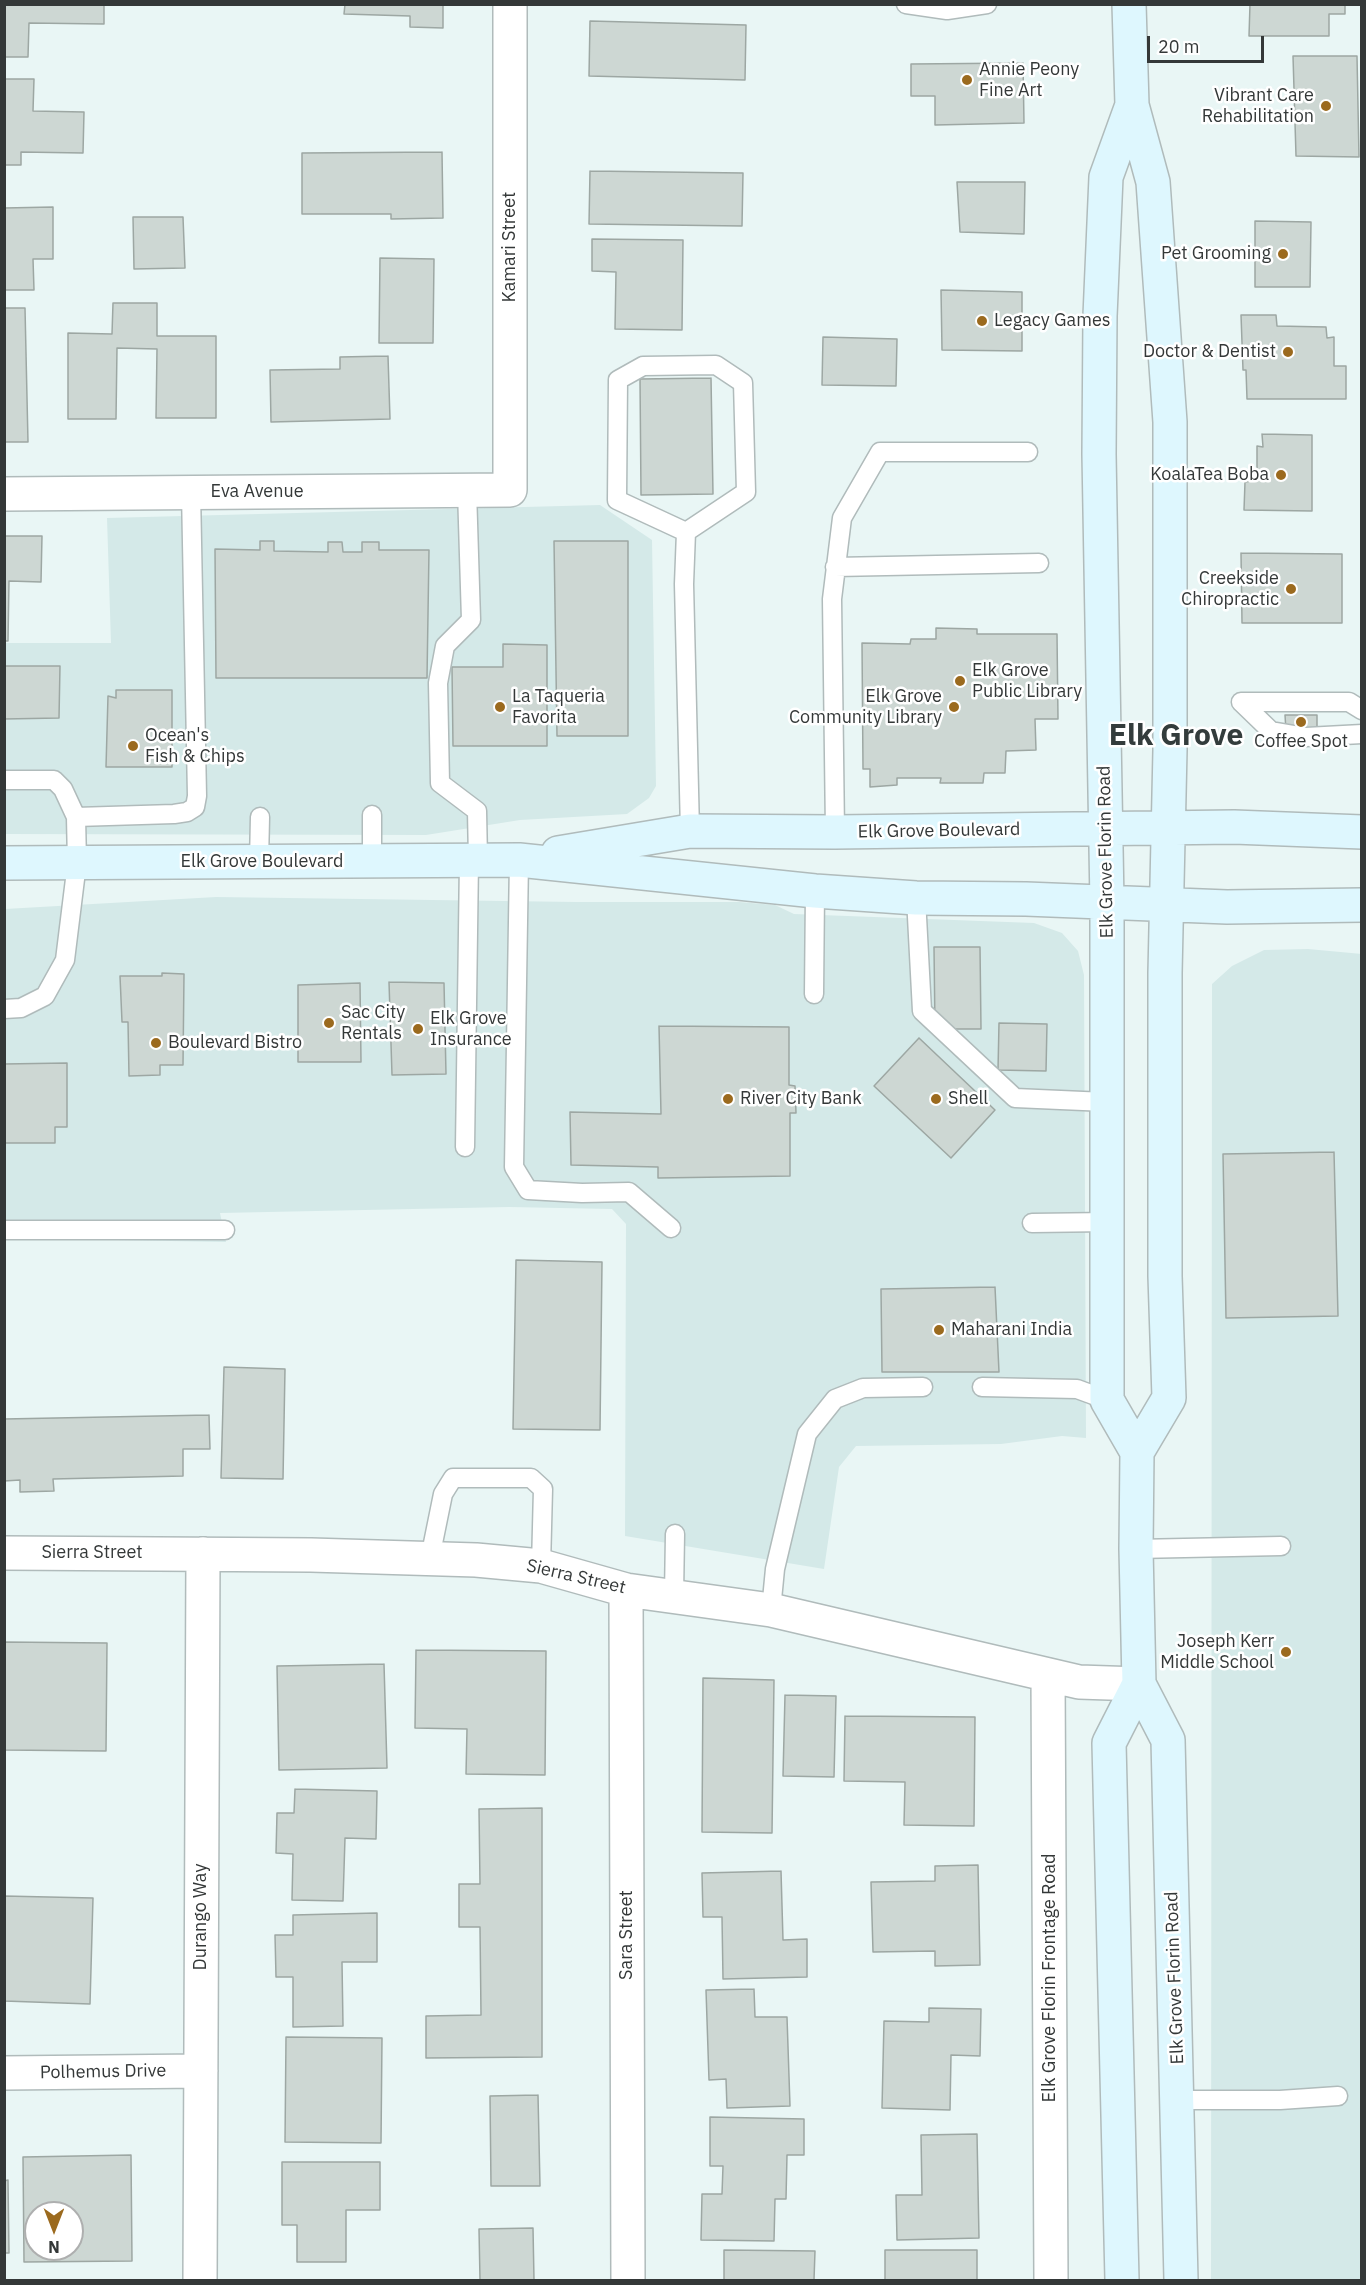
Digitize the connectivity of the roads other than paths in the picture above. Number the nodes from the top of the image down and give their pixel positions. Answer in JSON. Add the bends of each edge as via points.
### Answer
{"nodes":[{"id":1,"x":510,"y":4,"type":"edge"},
{"id":2,"x":906,"y":4,"type":"edge"},
{"id":3,"x":987,"y":4,"type":"edge"},
{"id":4,"x":1129,"y":4,"type":"edge"},
{"id":5,"x":1132,"y":105,"type":"junction"},
{"id":6,"x":1028,"y":452,"type":"dead end"},
{"id":7,"x":467,"y":490,"type":"junction"},
{"id":8,"x":510,"y":490,"type":"joint"},
{"id":9,"x":191,"y":492,"type":"junction"},
{"id":10,"x":4,"y":494,"type":"edge"},
{"id":11,"x":686,"y":532,"type":"junction"},
{"id":12,"x":1039,"y":563,"type":"dead end"},
{"id":13,"x":835,"y":567,"type":"junction"},
{"id":14,"x":1362,"y":710,"type":"edge"},
{"id":15,"x":1362,"y":734,"type":"edge"},
{"id":16,"x":4,"y":780,"type":"edge"},
{"id":17,"x":372,"y":815,"type":"dead end"},
{"id":18,"x":76,"y":817,"type":"junction"},
{"id":19,"x":260,"y":817,"type":"dead end"},
{"id":20,"x":1170,"y":828,"type":"junction"},
{"id":21,"x":1106,"y":829,"type":"junction"},
{"id":22,"x":690,"y":831,"type":"junction"},
{"id":23,"x":1362,"y":831,"type":"edge"},
{"id":24,"x":835,"y":832,"type":"junction"},
{"id":25,"x":474,"y":860,"type":"junction"},
{"id":26,"x":519,"y":860,"type":"junction"},
{"id":27,"x":259,"y":861,"type":"junction"},
{"id":28,"x":372,"y":861,"type":"junction"},
{"id":29,"x":4,"y":863,"type":"edge"},
{"id":30,"x":77,"y":863,"type":"junction"},
{"id":31,"x":815,"y":891,"type":"junction"},
{"id":32,"x":916,"y":898,"type":"junction"},
{"id":33,"x":1107,"y":903,"type":"junction"},
{"id":34,"x":1168,"y":905,"type":"junction"},
{"id":35,"x":1362,"y":905,"type":"edge"},
{"id":36,"x":814,"y":994,"type":"dead end"},
{"id":37,"x":4,"y":1009,"type":"edge"},
{"id":38,"x":1107,"y":1102,"type":"junction"},
{"id":39,"x":465,"y":1147,"type":"dead end"},
{"id":40,"x":1108,"y":1222,"type":"junction"},
{"id":41,"x":1032,"y":1223,"type":"dead end"},
{"id":42,"x":671,"y":1228,"type":"dead end"},
{"id":43,"x":4,"y":1230,"type":"edge"},
{"id":44,"x":225,"y":1230,"type":"dead end"},
{"id":45,"x":923,"y":1387,"type":"dead end"},
{"id":46,"x":982,"y":1387,"type":"dead end"},
{"id":47,"x":1107,"y":1400,"type":"junction"},
{"id":48,"x":1137,"y":1452,"type":"junction"},
{"id":49,"x":675,"y":1534,"type":"dead end"},
{"id":50,"x":1281,"y":1546,"type":"dead end"},
{"id":51,"x":1136,"y":1549,"type":"junction"},
{"id":52,"x":4,"y":1553,"type":"edge"},
{"id":53,"x":203,"y":1554,"type":"junction"},
{"id":54,"x":430,"y":1558,"type":"junction"},
{"id":55,"x":541,"y":1566,"type":"junction"},
{"id":56,"x":626,"y":1590,"type":"junction"},
{"id":57,"x":674,"y":1595,"type":"junction"},
{"id":58,"x":771,"y":1610,"type":"junction"},
{"id":59,"x":1048,"y":1675,"type":"junction"},
{"id":60,"x":1139,"y":1684,"type":"junction"},
{"id":61,"x":201,"y":2072,"type":"junction"},
{"id":62,"x":4,"y":2073,"type":"edge"},
{"id":63,"x":1338,"y":2096,"type":"dead end"},
{"id":64,"x":1179,"y":2100,"type":"junction"},
{"id":65,"x":200,"y":2280,"type":"edge"},
{"id":66,"x":628,"y":2280,"type":"edge"},
{"id":67,"x":1051,"y":2280,"type":"edge"},
{"id":68,"x":1122,"y":2280,"type":"edge"},
{"id":69,"x":1181,"y":2280,"type":"edge"}],
"edges":[{"from":1,"to":8,"type":"street","name":"Kamari Street"},
{"from":2,"to":3,"type":"lane","via":[[946,10]]},
{"from":4,"to":5,"type":"main road","name":"Elk Grove Florin Road"},
{"from":5,"to":20,"type":"main road","name":"Elk Grove Florin Road","via":[[1153,182],[1170,422]]},
{"from":5,"to":21,"type":"main road","name":"Elk Grove Florin Road","via":[[1106,177],[1100,316]]},
{"from":6,"to":13,"type":"lane","via":[[880,452],[842,518]]},
{"from":7,"to":8,"type":"street","name":"Eva Avenue"},
{"from":7,"to":9,"type":"street","name":"Eva Avenue"},
{"from":7,"to":25,"type":"lane","via":[[471,620],[445,646],[438,683],[440,783],[477,811]]},
{"from":9,"to":10,"type":"street","name":"Eva Avenue"},
{"from":9,"to":18,"type":"lane","via":[[195,807],[174,814]]},
{"from":11,"to":11,"type":"lane","via":[[617,500],[618,380],[643,366],[716,365],[743,383],[747,492]]},
{"from":11,"to":22,"type":"lane"},
{"from":12,"to":13,"type":"lane"},
{"from":13,"to":24,"type":"lane"},
{"from":14,"to":15,"type":"lane","via":[[1349,702],[1241,702],[1271,731],[1306,737]]},
{"from":16,"to":18,"type":"lane","via":[[54,780],[63,789]]},
{"from":17,"to":28,"type":"lane"},
{"from":18,"to":30,"type":"lane"},
{"from":19,"to":27,"type":"lane"},
{"from":20,"to":21,"type":"main road","name":"Elk Grove Boulevard"},
{"from":20,"to":23,"type":"main road","name":"Elk Grove Boulevard"},
{"from":20,"to":34,"type":"main road","name":"Elk Grove Florin Road"},
{"from":21,"to":24,"type":"main road","name":"Elk Grove Boulevard"},
{"from":21,"to":33,"type":"main road","name":"Elk Grove Florin Road"},
{"from":22,"to":24,"type":"main road","name":"Elk Grove Boulevard"},
{"from":22,"to":26,"type":"main road","name":"Elk Grove Boulevard"},
{"from":25,"to":26,"type":"main road","name":"Elk Grove Boulevard"},
{"from":25,"to":28,"type":"main road","name":"Elk Grove Boulevard"},
{"from":25,"to":39,"type":"lane"},
{"from":26,"to":31,"type":"main road","name":"Elk Grove Boulevard"},
{"from":26,"to":42,"type":"lane","via":[[514,1167],[528,1190],[629,1192]]},
{"from":27,"to":28,"type":"main road","name":"Elk Grove Boulevard"},
{"from":27,"to":30,"type":"main road","name":"Elk Grove Boulevard"},
{"from":29,"to":30,"type":"main road","name":"Elk Grove Boulevard"},
{"from":30,"to":37,"type":"lane","via":[[65,960],[45,996],[21,1008]]},
{"from":31,"to":32,"type":"main road","name":"Elk Grove Boulevard"},
{"from":31,"to":36,"type":"lane"},
{"from":32,"to":33,"type":"main road","name":"Elk Grove Boulevard"},
{"from":32,"to":38,"type":"lane","via":[[922,1011],[1015,1098]]},
{"from":33,"to":34,"type":"main road","name":"Elk Grove Boulevard"},
{"from":33,"to":38,"type":"main road","name":"Elk Grove Florin Road"},
{"from":34,"to":35,"type":"main road","name":"Elk Grove Boulevard"},
{"from":34,"to":48,"type":"main road","name":"Elk Grove Florin Road","via":[[1165,1276],[1169,1398]]},
{"from":38,"to":40,"type":"main road","name":"Elk Grove Florin Road"},
{"from":40,"to":41,"type":"lane"},
{"from":40,"to":47,"type":"main road","name":"Elk Grove Florin Road"},
{"from":43,"to":44,"type":"lane"},
{"from":45,"to":58,"type":"lane","via":[[863,1388],[835,1399],[807,1434],[776,1569]]},
{"from":46,"to":47,"type":"lane","via":[[1077,1389]]},
{"from":47,"to":48,"type":"main road"},
{"from":48,"to":51,"type":"main road","name":"Elk Grove Florin Road"},
{"from":49,"to":57,"type":"lane"},
{"from":50,"to":51,"type":"lane"},
{"from":51,"to":60,"type":"main road","name":"Elk Grove Florin Road"},
{"from":52,"to":53,"type":"street","name":"Sierra Street"},
{"from":53,"to":54,"type":"street","name":"Sierra Street"},
{"from":53,"to":61,"type":"street","name":"Durango Way"},
{"from":54,"to":55,"type":"street","name":"Sierra Street"},
{"from":54,"to":55,"type":"lane","via":[[443,1494],[453,1478],[531,1478],[543,1489]]},
{"from":55,"to":56,"type":"street","name":"Sierra Street"},
{"from":56,"to":57,"type":"street","name":"Sierra Street"},
{"from":56,"to":66,"type":"street","name":"Sara Street"},
{"from":57,"to":58,"type":"street","name":"Sierra Street"},
{"from":58,"to":59,"type":"street","name":"Sierra Street"},
{"from":59,"to":60,"type":"street","name":"Sierra Street","via":[[1079,1682]]},
{"from":59,"to":67,"type":"street","name":"Elk Grove Florin Frontage Road"},
{"from":60,"to":64,"type":"main road","name":"Elk Grove Florin Road","via":[[1168,1740]]},
{"from":60,"to":68,"type":"main road","name":"Elk Grove Florin Road","via":[[1109,1743]]},
{"from":61,"to":62,"type":"street","name":"Polhemus Drive"},
{"from":61,"to":65,"type":"street","name":"Durango Way"},
{"from":63,"to":64,"type":"lane"},
{"from":64,"to":69,"type":"main road","name":"Elk Grove Florin Road"}]}
